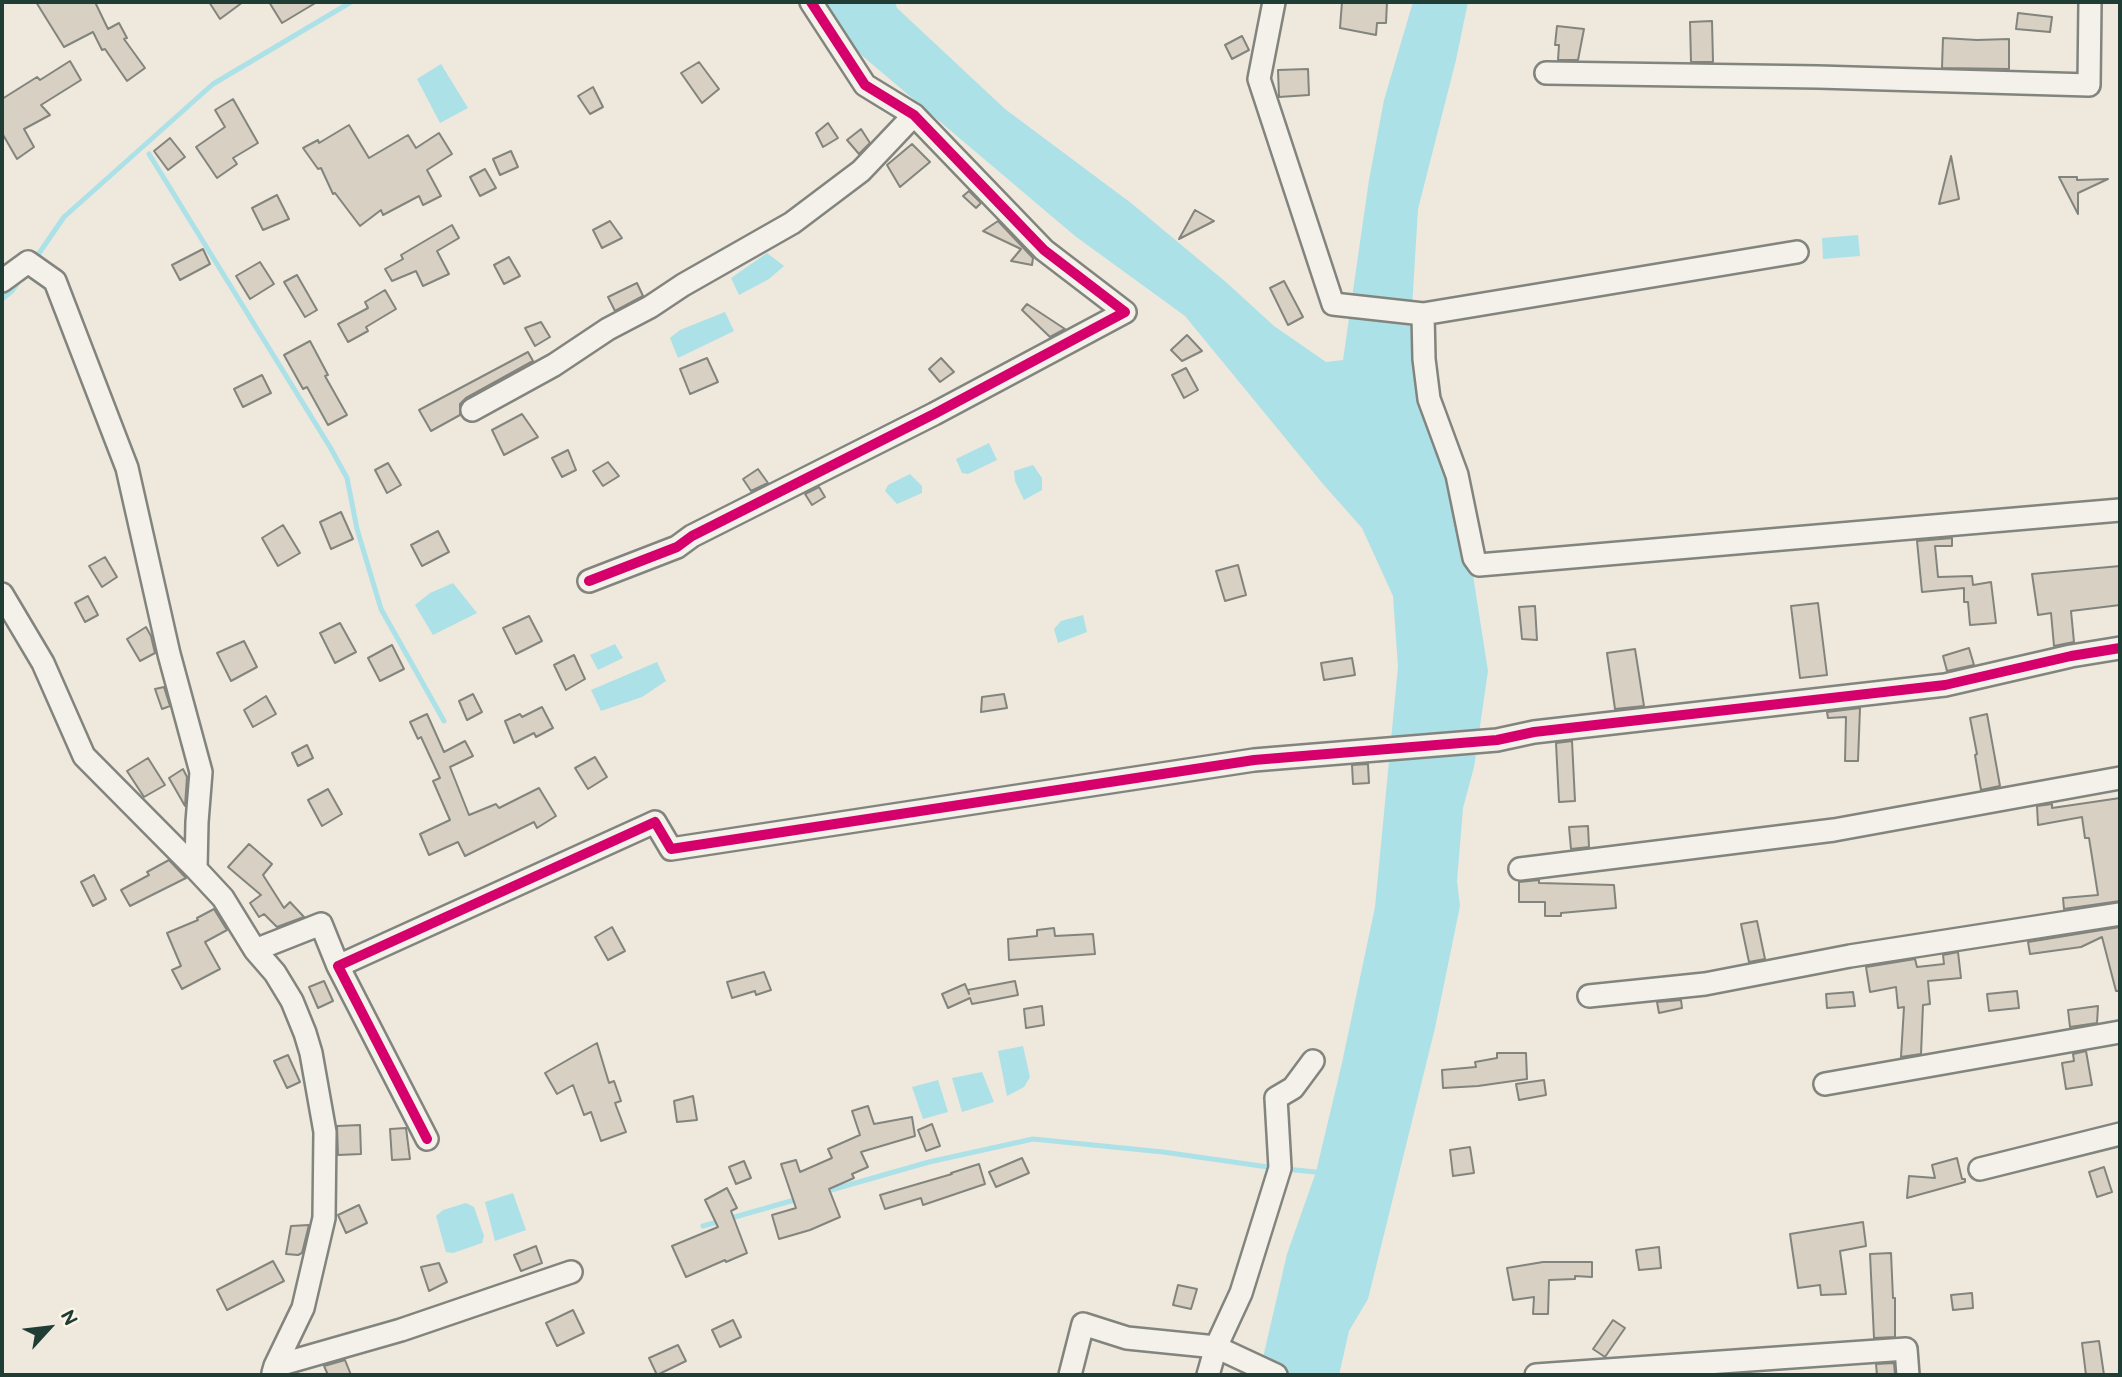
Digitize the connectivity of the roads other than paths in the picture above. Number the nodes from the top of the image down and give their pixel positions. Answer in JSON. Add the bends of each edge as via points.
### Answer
{"nodes":[{"id":1,"x":811,"y":2,"type":"edge"},
{"id":2,"x":1274,"y":2,"type":"edge"},
{"id":3,"x":2090,"y":2,"type":"edge"},
{"id":4,"x":1546,"y":73,"type":"dead end"},
{"id":5,"x":914,"y":115,"type":"junction"},
{"id":6,"x":1797,"y":252,"type":"dead end"},
{"id":7,"x":2,"y":281,"type":"edge"},
{"id":8,"x":1420,"y":314,"type":"junction"},
{"id":9,"x":472,"y":410,"type":"dead end"},
{"id":10,"x":2120,"y":510,"type":"edge"},
{"id":11,"x":589,"y":581,"type":"dead end"},
{"id":12,"x":2,"y":594,"type":"edge"},
{"id":13,"x":2120,"y":648,"type":"edge"},
{"id":14,"x":2120,"y":778,"type":"edge"},
{"id":15,"x":196,"y":869,"type":"junction"},
{"id":16,"x":1520,"y":869,"type":"dead end"},
{"id":17,"x":2120,"y":914,"type":"edge"},
{"id":18,"x":255,"y":950,"type":"junction"},
{"id":19,"x":338,"y":966,"type":"junction"},
{"id":20,"x":1589,"y":996,"type":"dead end"},
{"id":21,"x":2120,"y":1032,"type":"edge"},
{"id":22,"x":1312,"y":1062,"type":"dead end"},
{"id":23,"x":1825,"y":1084,"type":"dead end"},
{"id":24,"x":2120,"y":1134,"type":"edge"},
{"id":25,"x":426,"y":1139,"type":"dead end"},
{"id":26,"x":1980,"y":1169,"type":"dead end"},
{"id":27,"x":571,"y":1272,"type":"dead end"},
{"id":28,"x":1216,"y":1347,"type":"junction"},
{"id":29,"x":274,"y":1371,"type":"edge"},
{"id":30,"x":1070,"y":1375,"type":"edge"},
{"id":31,"x":1208,"y":1375,"type":"edge"},
{"id":32,"x":1276,"y":1375,"type":"edge"},
{"id":33,"x":1536,"y":1375,"type":"edge"},
{"id":34,"x":1908,"y":1375,"type":"edge"}],
"edges":[{"from":1,"to":5,"type":"street","via":[[865,85]]},
{"from":2,"to":8,"type":"street","via":[[1259,79],[1332,304]]},
{"from":3,"to":4,"type":"street","via":[[2089,85]]},
{"from":5,"to":9,"type":"street","via":[[861,171],[792,223]]},
{"from":5,"to":11,"type":"street","via":[[1044,250],[1125,312],[677,547]]},
{"from":6,"to":8,"type":"street"},
{"from":7,"to":15,"type":"street","via":[[28,262],[55,281],[127,468],[201,772]]},
{"from":8,"to":10,"type":"street","via":[[1429,399],[1457,475],[1479,565]]},
{"from":12,"to":15,"type":"street","via":[[43,663],[84,756]]},
{"from":13,"to":19,"type":"street","via":[[1945,685],[1497,740],[1254,760],[671,849],[655,822]]},
{"from":14,"to":16,"type":"street","via":[[1834,830]]},
{"from":15,"to":18,"type":"street","via":[[223,898]]},
{"from":17,"to":20,"type":"street","via":[[1705,984]]},
{"from":18,"to":19,"type":"street","via":[[321,924]]},
{"from":18,"to":29,"type":"street","via":[[292,1001],[305,1033],[325,1132],[324,1218],[303,1308]]},
{"from":19,"to":25,"type":"street"},
{"from":21,"to":23,"type":"street"},
{"from":22,"to":28,"type":"street","via":[[1293,1088],[1276,1098],[1280,1168],[1241,1293]]},
{"from":24,"to":26,"type":"street"},
{"from":27,"to":29,"type":"street"},
{"from":28,"to":30,"type":"street","via":[[1127,1338],[1083,1324]]},
{"from":28,"to":31,"type":"street"},
{"from":28,"to":32,"type":"street"},
{"from":33,"to":34,"type":"street","via":[[1906,1349]]}]}
